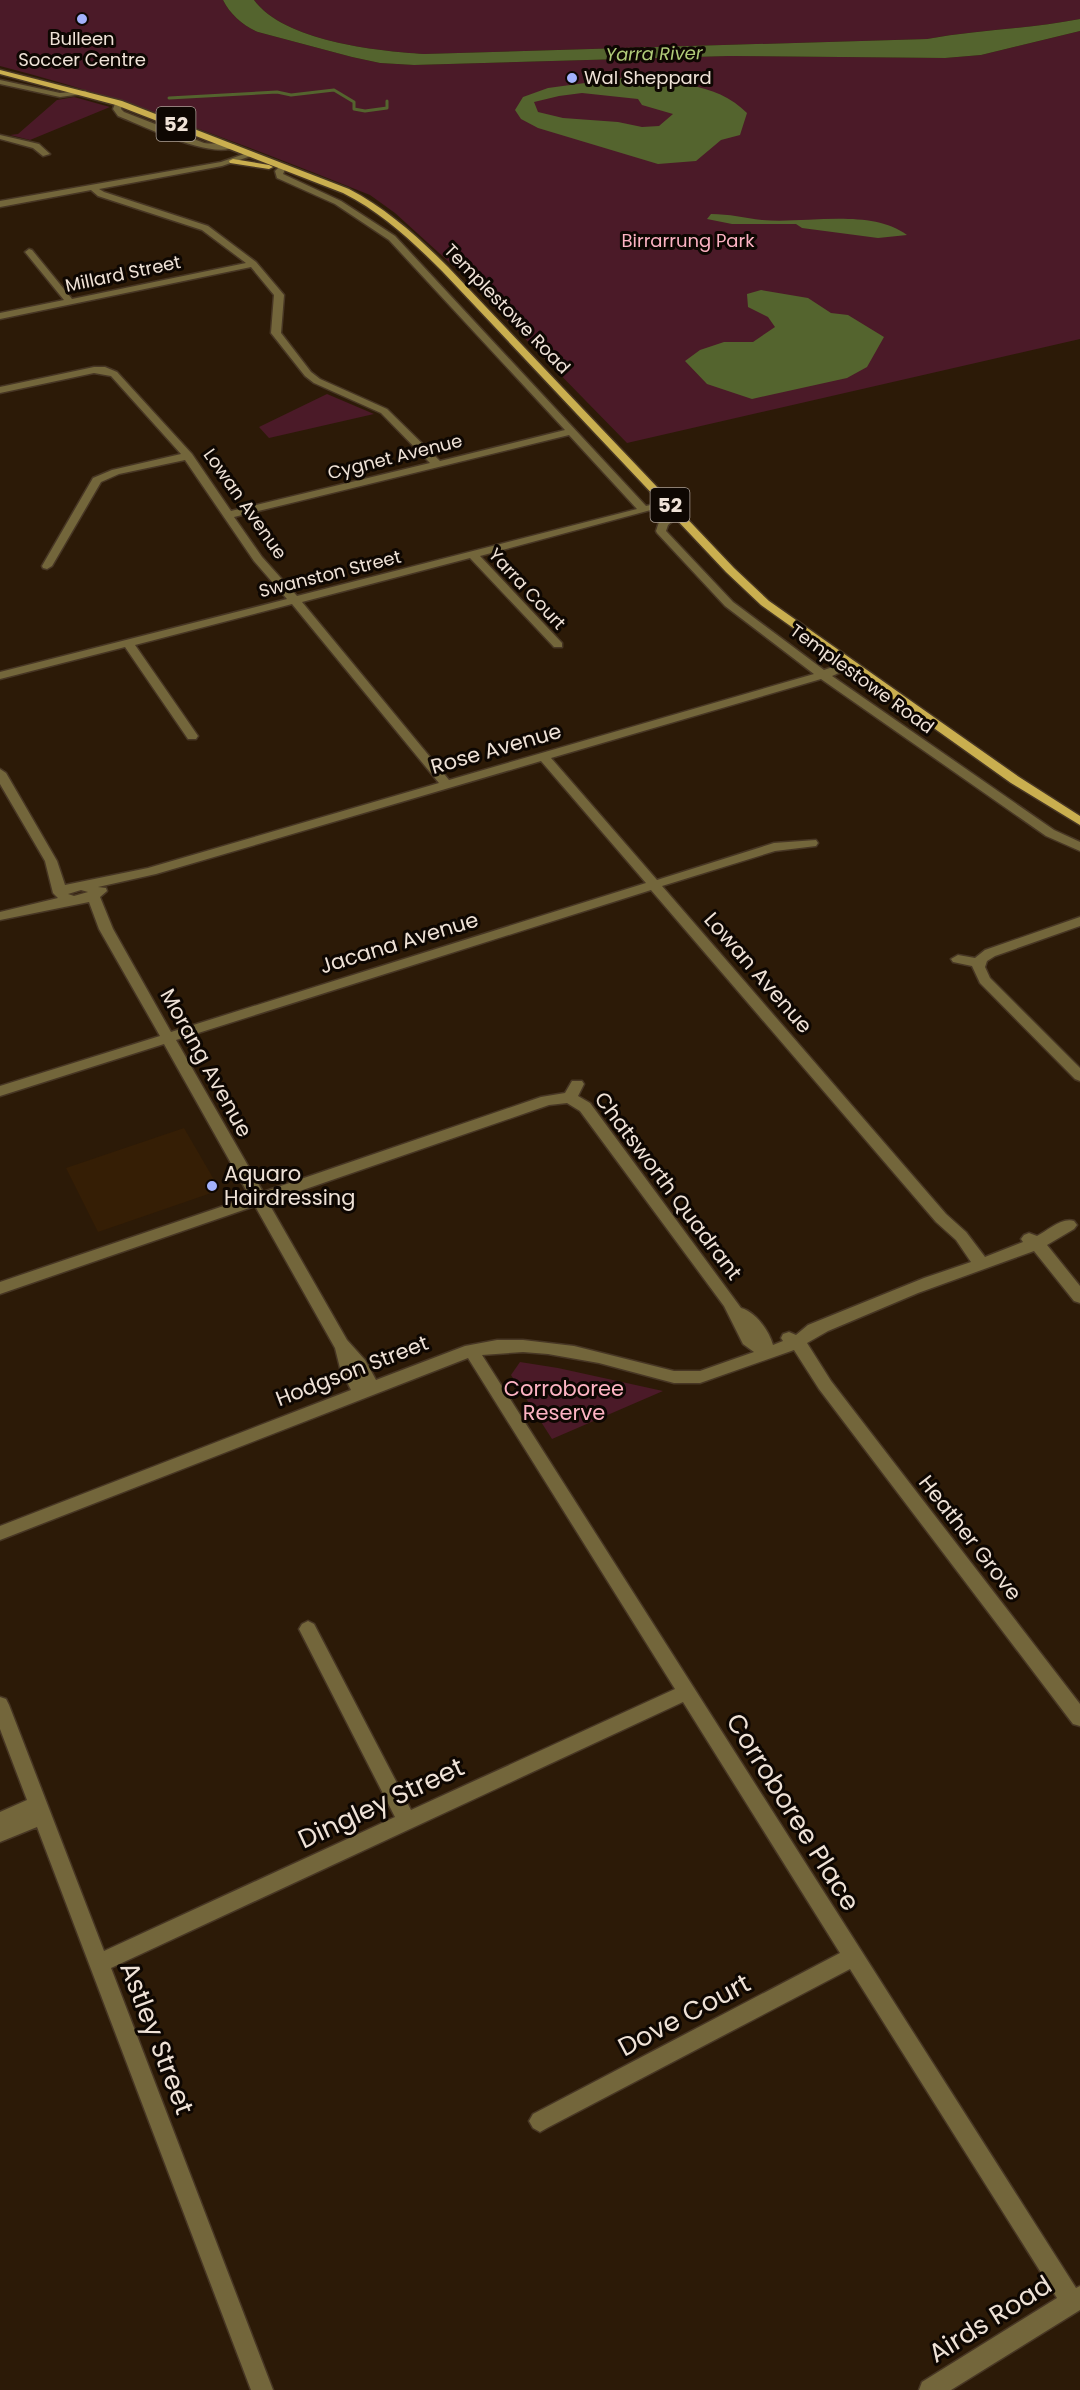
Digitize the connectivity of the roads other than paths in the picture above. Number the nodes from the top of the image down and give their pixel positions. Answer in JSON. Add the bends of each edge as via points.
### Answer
{"nodes":[{"id":1,"x":0,"y":72,"type":"edge"},
{"id":2,"x":0,"y":81,"type":"edge"},
{"id":3,"x":85,"y":93,"type":"junction"},
{"id":4,"x":119,"y":103,"type":"joint"},
{"id":5,"x":4,"y":138,"type":"edge"},
{"id":6,"x":0,"y":144,"type":"edge"},
{"id":7,"x":233,"y":146,"type":"joint"},
{"id":8,"x":56,"y":152,"type":"dead end"},
{"id":9,"x":249,"y":153,"type":"junction"},
{"id":10,"x":46,"y":154,"type":"junction"},
{"id":11,"x":34,"y":156,"type":"dead end"},
{"id":12,"x":233,"y":161,"type":"junction"},
{"id":13,"x":202,"y":167,"type":"junction"},
{"id":14,"x":284,"y":167,"type":"junction"},
{"id":15,"x":92,"y":187,"type":"junction"},
{"id":16,"x":0,"y":204,"type":"edge"},
{"id":17,"x":29,"y":252,"type":"dead end"},
{"id":18,"x":253,"y":264,"type":"junction"},
{"id":19,"x":69,"y":302,"type":"junction"},
{"id":20,"x":0,"y":316,"type":"edge"},
{"id":21,"x":0,"y":390,"type":"edge"},
{"id":22,"x":571,"y":432,"type":"junction"},
{"id":23,"x":188,"y":456,"type":"junction"},
{"id":24,"x":438,"y":464,"type":"junction"},
{"id":25,"x":673,"y":508,"type":"junction"},
{"id":26,"x":644,"y":510,"type":"junction"},
{"id":27,"x":228,"y":515,"type":"junction"},
{"id":28,"x":472,"y":555,"type":"junction"},
{"id":29,"x":47,"y":566,"type":"dead end"},
{"id":30,"x":293,"y":600,"type":"junction"},
{"id":31,"x":128,"y":643,"type":"junction"},
{"id":32,"x":558,"y":645,"type":"dead end"},
{"id":33,"x":851,"y":664,"type":"junction"},
{"id":34,"x":823,"y":675,"type":"junction"},
{"id":35,"x":0,"y":676,"type":"edge"},
{"id":36,"x":192,"y":736,"type":"dead end"},
{"id":37,"x":543,"y":756,"type":"junction"},
{"id":38,"x":0,"y":773,"type":"edge"},
{"id":39,"x":446,"y":784,"type":"junction"},
{"id":40,"x":1080,"y":821,"type":"edge"},
{"id":41,"x":812,"y":843,"type":"dead end"},
{"id":42,"x":1080,"y":848,"type":"edge"},
{"id":43,"x":654,"y":885,"type":"junction"},
{"id":44,"x":77,"y":893,"type":"junction"},
{"id":45,"x":2,"y":915,"type":"edge"},
{"id":46,"x":1080,"y":921,"type":"edge"},
{"id":47,"x":957,"y":959,"type":"dead end"},
{"id":48,"x":980,"y":963,"type":"junction"},
{"id":49,"x":168,"y":1038,"type":"junction"},
{"id":50,"x":1080,"y":1076,"type":"edge"},
{"id":51,"x":578,"y":1084,"type":"dead end"},
{"id":52,"x":0,"y":1091,"type":"edge"},
{"id":53,"x":569,"y":1098,"type":"junction"},
{"id":54,"x":259,"y":1199,"type":"junction"},
{"id":55,"x":1074,"y":1223,"type":"edge"},
{"id":56,"x":1032,"y":1242,"type":"junction"},
{"id":57,"x":978,"y":1261,"type":"junction"},
{"id":58,"x":0,"y":1288,"type":"edge"},
{"id":59,"x":1080,"y":1297,"type":"edge"},
{"id":60,"x":791,"y":1342,"type":"junction"},
{"id":61,"x":764,"y":1349,"type":"junction"},
{"id":62,"x":471,"y":1350,"type":"junction"},
{"id":63,"x":366,"y":1389,"type":"junction"},
{"id":64,"x":0,"y":1533,"type":"edge"},
{"id":65,"x":308,"y":1629,"type":"dead end"},
{"id":66,"x":686,"y":1692,"type":"junction"},
{"id":67,"x":0,"y":1706,"type":"edge"},
{"id":68,"x":1080,"y":1718,"type":"edge"},
{"id":69,"x":41,"y":1810,"type":"junction"},
{"id":70,"x":0,"y":1821,"type":"edge"},
{"id":71,"x":407,"y":1821,"type":"junction"},
{"id":72,"x":0,"y":1833,"type":"edge"},
{"id":73,"x":853,"y":1957,"type":"junction"},
{"id":74,"x":99,"y":1963,"type":"junction"},
{"id":75,"x":540,"y":2121,"type":"dead end"},
{"id":76,"x":1076,"y":2300,"type":"edge"},
{"id":77,"x":262,"y":2390,"type":"edge"},
{"id":78,"x":930,"y":2390,"type":"edge"}],
"edges":[{"from":1,"to":3,"type":"main road","name":"Templestowe Road"},
{"from":2,"to":3,"type":"street","name":"Templestowe Road","via":[[60,95]]},
{"from":3,"to":4,"type":"main road","name":"Templestowe Road"},
{"from":4,"to":7,"type":"street","name":"Templestowe Road","via":[[117,109],[121,114],[202,145]]},
{"from":5,"to":6,"type":"street"},
{"from":5,"to":10,"type":"street","via":[[36,146]]},
{"from":7,"to":9,"type":"main road","name":"Templestowe Road","number":"52"},
{"from":8,"to":10,"type":"street"},
{"from":9,"to":12,"type":"street"},
{"from":9,"to":13,"type":"street"},
{"from":9,"to":14,"type":"main road","name":"Templestowe Road","number":"52"},
{"from":10,"to":11,"type":"street"},
{"from":12,"to":13,"type":"street"},
{"from":12,"to":14,"type":"main road"},
{"from":13,"to":15,"type":"street"},
{"from":14,"to":22,"type":"street","name":"Templestowe Road","via":[[278,173],[280,176],[337,200],[392,238]]},
{"from":14,"to":25,"type":"main road","name":"Templestowe Road","number":"52","via":[[358,197],[408,233]]},
{"from":15,"to":16,"type":"street"},
{"from":15,"to":18,"type":"street","via":[[101,194],[200,225]]},
{"from":17,"to":19,"type":"street"},
{"from":18,"to":19,"type":"street","name":"Millard Street"},
{"from":18,"to":24,"type":"street","via":[[280,298],[277,336],[308,374],[384,411]]},
{"from":19,"to":20,"type":"street","name":"Millard Street"},
{"from":21,"to":23,"type":"street","name":"Lowan Avenue","via":[[109,367]]},
{"from":22,"to":24,"type":"street","name":"Cygnet Avenue"},
{"from":22,"to":26,"type":"street","name":"Templestowe Road"},
{"from":23,"to":27,"type":"street","name":"Lowan Avenue"},
{"from":23,"to":29,"type":"street","via":[[97,480]]},
{"from":24,"to":27,"type":"street","name":"Cygnet Avenue"},
{"from":25,"to":26,"type":"street","name":"Swanston Street"},
{"from":25,"to":33,"type":"main road","name":"Templestowe Road","number":"52","via":[[765,603]]},
{"from":25,"to":34,"type":"street","name":"Templestowe Road","via":[[661,531],[729,604]]},
{"from":26,"to":28,"type":"street","name":"Swanston Street"},
{"from":27,"to":30,"type":"street","name":"Lowan Avenue"},
{"from":28,"to":30,"type":"street","name":"Swanston Street"},
{"from":28,"to":32,"type":"street","name":"Yarra Court"},
{"from":30,"to":31,"type":"street","name":"Swanston Street"},
{"from":30,"to":39,"type":"street","name":"Lowan Avenue"},
{"from":31,"to":35,"type":"street","name":"Swanston Street"},
{"from":31,"to":36,"type":"street"},
{"from":33,"to":34,"type":"street","name":"Rose Avenue"},
{"from":33,"to":40,"type":"main road","name":"Templestowe Road","number":"52"},
{"from":34,"to":37,"type":"street","name":"Rose Avenue"},
{"from":34,"to":42,"type":"street","name":"Templestowe Road","via":[[1050,832]]},
{"from":37,"to":39,"type":"street","name":"Rose Avenue"},
{"from":37,"to":43,"type":"street","name":"Lowan Avenue"},
{"from":38,"to":44,"type":"street","name":"Morang Avenue","via":[[51,861]]},
{"from":39,"to":44,"type":"street","name":"Rose Avenue"},
{"from":41,"to":43,"type":"street","name":"Jacana Avenue","via":[[774,847]]},
{"from":43,"to":49,"type":"street","name":"Jacana Avenue"},
{"from":43,"to":57,"type":"street","name":"Lowan Avenue","via":[[941,1218],[954,1240]]},
{"from":44,"to":45,"type":"street","name":"Rose Avenue"},
{"from":44,"to":49,"type":"street","name":"Morang Avenue","via":[[106,929]]},
{"from":46,"to":48,"type":"street","via":[[990,952]]},
{"from":47,"to":48,"type":"street"},
{"from":48,"to":50,"type":"street","via":[[979,971],[985,980]]},
{"from":49,"to":52,"type":"street","name":"Jacana Avenue"},
{"from":49,"to":54,"type":"street","name":"Morang Avenue"},
{"from":51,"to":53,"type":"street","name":"Chatsworth Quadrant"},
{"from":53,"to":54,"type":"street","name":"Chatsworth Quadrant","via":[[546,1101]]},
{"from":53,"to":61,"type":"street","name":"Chatsworth Quadrant","via":[[585,1107],[730,1303],[749,1340]]},
{"from":54,"to":58,"type":"street","name":"Chatsworth Quadrant"},
{"from":54,"to":63,"type":"street","name":"Morang Avenue","via":[[341,1344],[348,1368]]},
{"from":55,"to":56,"type":"street","name":"Hodgson Street"},
{"from":56,"to":57,"type":"street","name":"Hodgson Street"},
{"from":56,"to":59,"type":"street","via":[[1038,1256]]},
{"from":57,"to":60,"type":"street","name":"Hodgson Street"},
{"from":60,"to":61,"type":"street","name":"Hodgson Street"},
{"from":60,"to":68,"type":"street","name":"Heather Grove","via":[[805,1367],[825,1385]]},
{"from":61,"to":62,"type":"street","name":"Hodgson Street","via":[[700,1377],[683,1378],[540,1345],[508,1344]]},
{"from":62,"to":63,"type":"street","name":"Hodgson Street"},
{"from":62,"to":66,"type":"street","name":"Corroboree Place"},
{"from":63,"to":64,"type":"street","name":"Hodgson Street"},
{"from":65,"to":71,"type":"street"},
{"from":66,"to":71,"type":"street","name":"Dingley Street"},
{"from":66,"to":73,"type":"street","name":"Corroboree Place"},
{"from":67,"to":69,"type":"street","name":"Astley Street"},
{"from":69,"to":70,"type":"street"},
{"from":69,"to":72,"type":"street"},
{"from":69,"to":74,"type":"street","name":"Astley Street"},
{"from":71,"to":74,"type":"street","name":"Dingley Street"},
{"from":73,"to":75,"type":"street","name":"Dove Court"},
{"from":73,"to":76,"type":"street","name":"Corroboree Place"},
{"from":74,"to":77,"type":"street","name":"Astley Street"},
{"from":76,"to":78,"type":"street","name":"Airds Road"}]}
